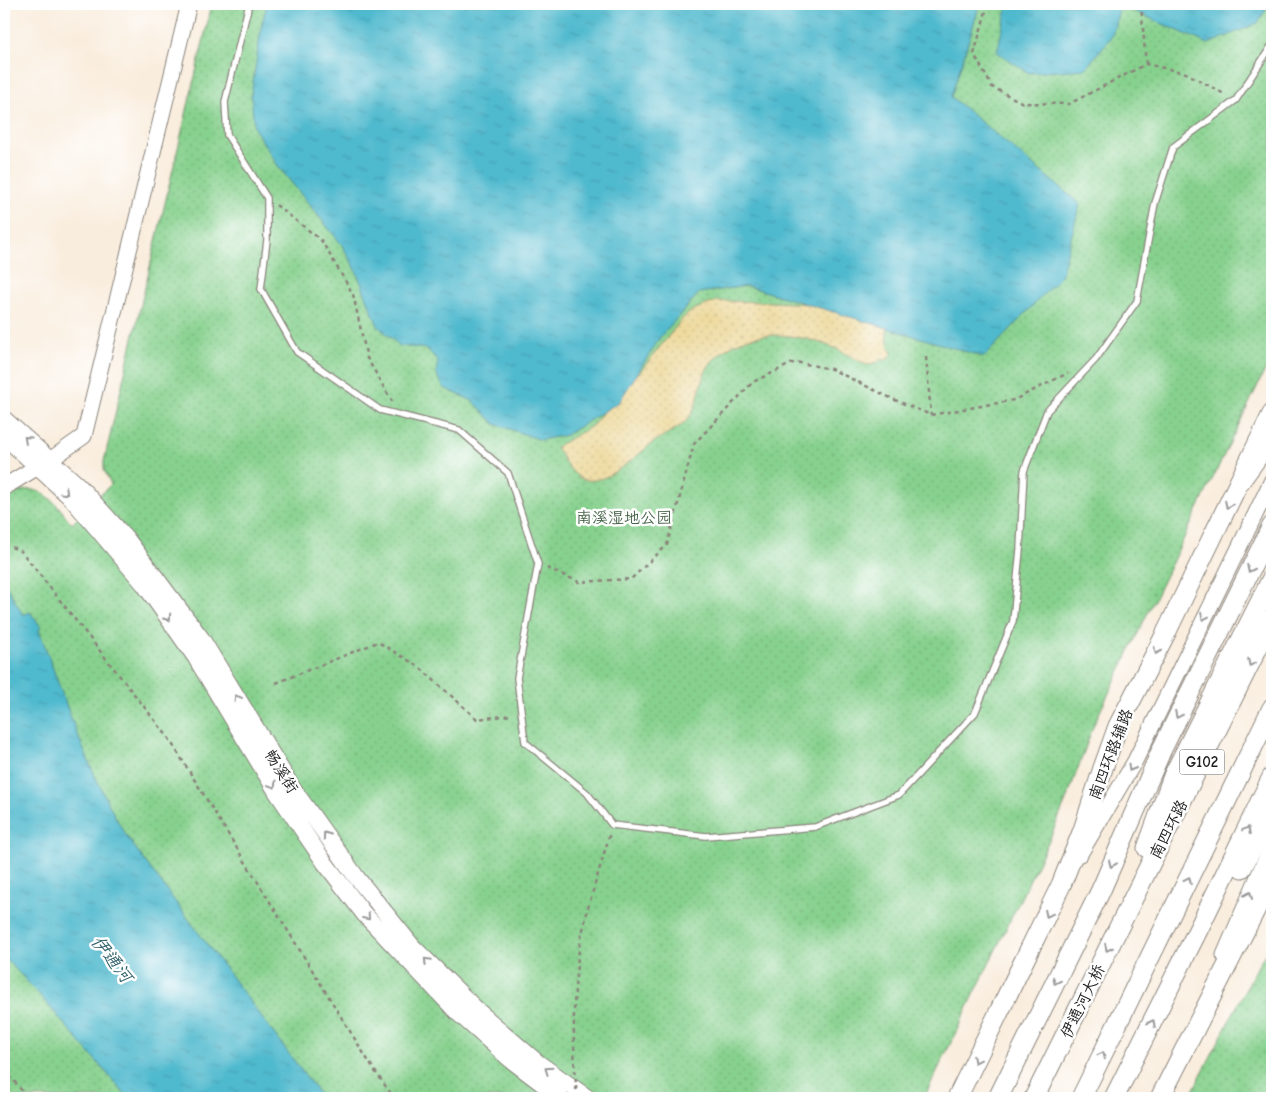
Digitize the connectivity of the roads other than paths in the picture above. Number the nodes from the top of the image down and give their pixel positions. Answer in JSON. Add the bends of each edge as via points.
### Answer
{"nodes":[{"id":1,"x":189,"y":4,"type":"edge"},
{"id":2,"x":249,"y":4,"type":"edge"},
{"id":3,"x":1272,"y":45,"type":"edge"},
{"id":4,"x":1272,"y":414,"type":"edge"},
{"id":5,"x":4,"y":419,"type":"edge"},
{"id":6,"x":4,"y":436,"type":"edge"},
{"id":7,"x":1272,"y":437,"type":"edge"},
{"id":8,"x":44,"y":463,"type":"junction"},
{"id":9,"x":1272,"y":480,"type":"edge"},
{"id":10,"x":1238,"y":484,"type":"junction"},
{"id":11,"x":4,"y":487,"type":"edge"},
{"id":12,"x":1272,"y":526,"type":"edge"},
{"id":13,"x":1272,"y":578,"type":"edge"},
{"id":14,"x":1272,"y":619,"type":"edge"},
{"id":15,"x":1272,"y":708,"type":"edge"},
{"id":16,"x":1195,"y":734,"type":"junction"},
{"id":17,"x":1272,"y":777,"type":"edge"},
{"id":18,"x":1272,"y":809,"type":"edge"},
{"id":19,"x":1134,"y":812,"type":"junction"},
{"id":20,"x":1272,"y":844,"type":"edge"},
{"id":21,"x":1272,"y":877,"type":"edge"},
{"id":22,"x":1062,"y":885,"type":"junction"},
{"id":23,"x":1130,"y":904,"type":"junction"},
{"id":24,"x":1197,"y":932,"type":"junction"},
{"id":25,"x":1190,"y":1037,"type":"junction"},
{"id":26,"x":958,"y":1097,"type":"edge"},
{"id":27,"x":561,"y":1098,"type":"edge"},
{"id":28,"x":588,"y":1098,"type":"edge"},
{"id":29,"x":998,"y":1098,"type":"edge"},
{"id":30,"x":1034,"y":1098,"type":"edge"},
{"id":31,"x":1081,"y":1098,"type":"edge"},
{"id":32,"x":1114,"y":1098,"type":"edge"},
{"id":33,"x":1160,"y":1098,"type":"edge"}],
"edges":[{"from":1,"to":8,"type":"street","via":[[84,436]]},
{"from":2,"to":3,"type":"lane","via":[[225,102],[226,135],[267,198],[267,240],[261,289],[297,352],[380,410],[459,430],[508,473],[538,564],[517,678],[525,742],[587,793],[612,825],[706,836],[815,828],[899,795],[975,713],[1013,622],[1024,471],[1047,411],[1096,359],[1138,301],[1155,203],[1173,147],[1236,100]]},
{"from":4,"to":10,"type":"main road","name":"南四环路辅路"},
{"from":8,"to":5,"type":"main road","name":"畅溪街","one_way":true},
{"from":6,"to":8,"type":"main road","name":"畅溪街"},
{"from":7,"to":10,"type":"main road"},
{"from":8,"to":11,"type":"main road"},
{"from":8,"to":27,"type":"main road","name":"畅溪街","one_way":true,"via":[[144,584],[196,658],[278,794],[364,914],[458,1013],[511,1060]]},
{"from":28,"to":8,"type":"main road","name":"畅溪街","one_way":true,"via":[[537,1062],[412,947],[293,789],[195,630],[126,538],[79,486]]},
{"from":9,"to":22,"type":"street","one_way":true,"via":[[1135,761]]},
{"from":10,"to":22,"type":"main road","name":"南四环路辅路","one_way":true,"via":[[1118,726]]},
{"from":12,"to":19,"type":"main road","one_way":true},
{"from":13,"to":16,"type":"main road"},
{"from":14,"to":23,"type":"main road","name":"南四环路","number":"G102","one_way":true},
{"from":31,"to":15,"type":"main road","number":"G102","one_way":true},
{"from":16,"to":19,"type":"main road"},
{"from":16,"to":23,"type":"main road","via":[[1173,776]]},
{"from":24,"to":17,"type":"main road","one_way":true},
{"from":18,"to":24,"type":"main road","via":[[1237,878]]},
{"from":19,"to":29,"type":"main road","one_way":true,"via":[[1101,890]]},
{"from":25,"to":20,"type":"street","one_way":true},
{"from":21,"to":25,"type":"main road"},
{"from":22,"to":26,"type":"main road","name":"南四环路辅路","one_way":true},
{"from":23,"to":30,"type":"main road","name":"伊通河大桥","number":"G102","one_way":true},
{"from":32,"to":24,"type":"main road","one_way":true},
{"from":25,"to":33,"type":"main road"}]}
